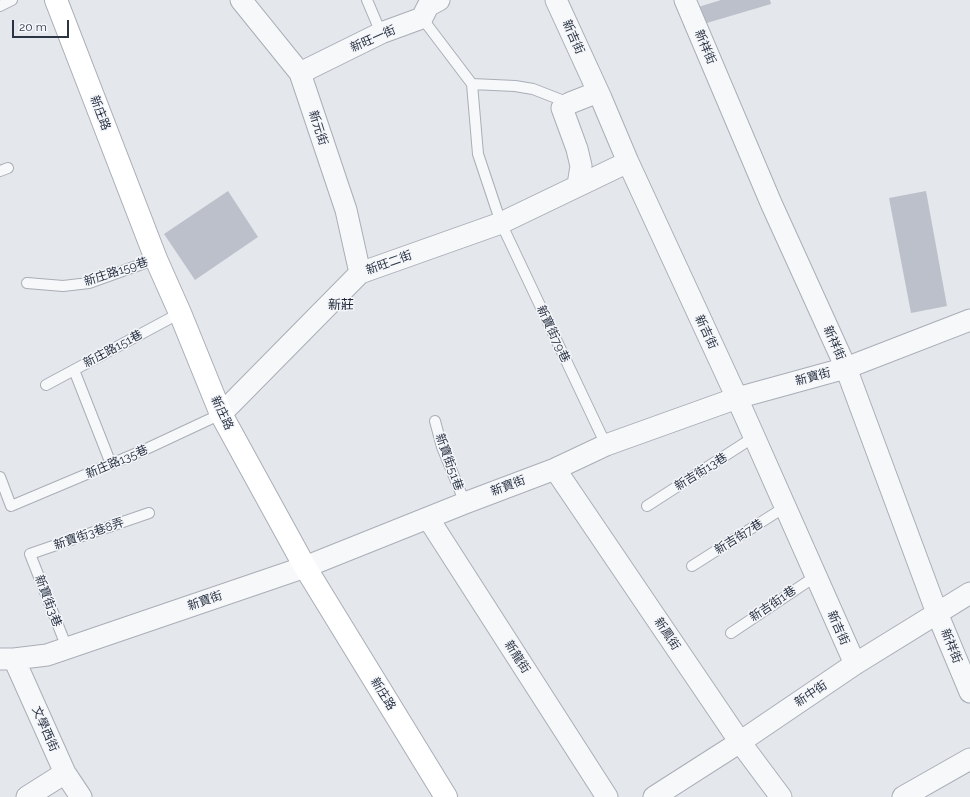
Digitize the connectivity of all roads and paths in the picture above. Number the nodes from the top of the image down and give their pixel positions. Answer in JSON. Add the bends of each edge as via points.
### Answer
{"nodes":[{"id":1,"x":12,"y":0,"type":"edge"},
{"id":2,"x":56,"y":0,"type":"edge"},
{"id":3,"x":241,"y":0,"type":"edge"},
{"id":4,"x":366,"y":0,"type":"edge"},
{"id":5,"x":439,"y":0,"type":"edge"},
{"id":6,"x":556,"y":0,"type":"edge"},
{"id":7,"x":685,"y":0,"type":"edge"},
{"id":8,"x":0,"y":6,"type":"edge"},
{"id":9,"x":422,"y":18,"type":"junction"},
{"id":10,"x":381,"y":33,"type":"junction"},
{"id":11,"x":300,"y":73,"type":"junction"},
{"id":12,"x":472,"y":84,"type":"junction"},
{"id":13,"x":598,"y":92,"type":"junction"},
{"id":14,"x":570,"y":103,"type":"junction"},
{"id":15,"x":628,"y":162,"type":"junction"},
{"id":16,"x":578,"y":185,"type":"junction"},
{"id":17,"x":501,"y":223,"type":"junction"},
{"id":18,"x":156,"y":259,"type":"junction"},
{"id":19,"x":360,"y":273,"type":"junction"},
{"id":20,"x":27,"y":283,"type":"dead end"},
{"id":21,"x":180,"y":313,"type":"junction"},
{"id":22,"x":970,"y":320,"type":"edge"},
{"id":23,"x":846,"y":368,"type":"junction"},
{"id":24,"x":74,"y":370,"type":"junction"},
{"id":25,"x":46,"y":385,"type":"dead end"},
{"id":26,"x":737,"y":398,"type":"junction"},
{"id":27,"x":221,"y":414,"type":"junction"},
{"id":28,"x":435,"y":421,"type":"dead end"},
{"id":29,"x":754,"y":437,"type":"junction"},
{"id":30,"x":606,"y":445,"type":"junction"},
{"id":31,"x":111,"y":464,"type":"junction"},
{"id":32,"x":554,"y":469,"type":"junction"},
{"id":33,"x":0,"y":477,"type":"edge"},
{"id":34,"x":465,"y":503,"type":"junction"},
{"id":35,"x":647,"y":506,"type":"dead end"},
{"id":36,"x":785,"y":507,"type":"junction"},
{"id":37,"x":149,"y":513,"type":"dead end"},
{"id":38,"x":428,"y":518,"type":"junction"},
{"id":39,"x":30,"y":554,"type":"joint"},
{"id":40,"x":692,"y":566,"type":"dead end"},
{"id":41,"x":305,"y":567,"type":"junction"},
{"id":42,"x":816,"y":576,"type":"junction"},
{"id":43,"x":970,"y":593,"type":"edge"},
{"id":44,"x":937,"y":613,"type":"junction"},
{"id":45,"x":731,"y":633,"type":"dead end"},
{"id":46,"x":66,"y":648,"type":"junction"},
{"id":47,"x":7,"y":659,"type":"edge"},
{"id":48,"x":855,"y":664,"type":"junction"},
{"id":49,"x":970,"y":692,"type":"edge"},
{"id":50,"x":740,"y":742,"type":"junction"},
{"id":51,"x":970,"y":758,"type":"edge"},
{"id":52,"x":65,"y":773,"type":"junction"},
{"id":53,"x":27,"y":797,"type":"edge"},
{"id":54,"x":81,"y":797,"type":"edge"},
{"id":55,"x":446,"y":797,"type":"edge"},
{"id":56,"x":607,"y":797,"type":"edge"},
{"id":57,"x":654,"y":797,"type":"edge"},
{"id":58,"x":781,"y":797,"type":"edge"},
{"id":59,"x":903,"y":797,"type":"edge"}],
"edges":[{"from":1,"to":8,"type":"lane"},
{"from":2,"to":18,"type":"street","name":"新庄路"},
{"from":3,"to":11,"type":"street","name":"新元街"},
{"from":4,"to":10,"type":"lane"},
{"from":5,"to":9,"type":"street","via":[[428,6]]},
{"from":6,"to":13,"type":"street","name":"新吉街"},
{"from":7,"to":23,"type":"street","name":"新祥街","via":[[771,203]]},
{"from":9,"to":10,"type":"street","name":"新旺一街"},
{"from":9,"to":12,"type":"lane"},
{"from":10,"to":11,"type":"street","name":"新旺一街"},
{"from":11,"to":19,"type":"street","name":"新元街","via":[[346,210]]},
{"from":12,"to":14,"type":"lane","via":[[533,89]]},
{"from":12,"to":17,"type":"lane","name":"新寶街79巷","via":[[478,154]]},
{"from":13,"to":14,"type":"street"},
{"from":13,"to":15,"type":"street","name":"新吉街"},
{"from":14,"to":16,"type":"street","via":[[562,108],[581,166]]},
{"from":15,"to":16,"type":"street","name":"新旺二街"},
{"from":15,"to":26,"type":"street","name":"新吉街"},
{"from":16,"to":17,"type":"street","name":"新旺二街"},
{"from":17,"to":19,"type":"street","name":"新旺二街"},
{"from":17,"to":30,"type":"lane","name":"新寶街79巷"},
{"from":18,"to":20,"type":"lane","name":"新庄路159巷","via":[[89,283],[62,286]]},
{"from":18,"to":21,"type":"street","name":"新庄路"},
{"from":19,"to":27,"type":"street","name":"新旺二街"},
{"from":21,"to":24,"type":"lane","name":"新庄路151巷"},
{"from":21,"to":27,"type":"street","name":"新庄路"},
{"from":22,"to":23,"type":"street","name":"新寶街"},
{"from":23,"to":26,"type":"street","name":"新寶街"},
{"from":23,"to":44,"type":"street","name":"新祥街"},
{"from":24,"to":25,"type":"lane","name":"新庄路151巷"},
{"from":24,"to":31,"type":"lane"},
{"from":26,"to":29,"type":"street","name":"新吉街"},
{"from":26,"to":30,"type":"street","name":"新寶街"},
{"from":27,"to":31,"type":"lane","name":"新庄路135巷"},
{"from":27,"to":41,"type":"street","name":"新庄路"},
{"from":28,"to":34,"type":"lane","name":"新寶街51巷","via":[[442,446]]},
{"from":29,"to":35,"type":"lane","name":"新吉街13巷"},
{"from":29,"to":36,"type":"street","name":"新吉街"},
{"from":30,"to":32,"type":"street","name":"新寶街"},
{"from":31,"to":33,"type":"lane","name":"新庄路135巷","via":[[11,506]]},
{"from":32,"to":34,"type":"street","name":"新寶街"},
{"from":32,"to":50,"type":"street","name":"新鳳街"},
{"from":34,"to":38,"type":"street","name":"新寶街"},
{"from":36,"to":40,"type":"lane","name":"新吉街7巷"},
{"from":36,"to":42,"type":"street","name":"新吉街"},
{"from":37,"to":39,"type":"lane","name":"新寶街3巷8弄"},
{"from":38,"to":41,"type":"street","name":"新寶街"},
{"from":38,"to":56,"type":"street","name":"新龍街"},
{"from":39,"to":46,"type":"lane","name":"新寶街3巷"},
{"from":41,"to":46,"type":"street","name":"新寶街"},
{"from":41,"to":55,"type":"street","name":"新庄路"},
{"from":42,"to":45,"type":"lane","name":"新吉街1巷"},
{"from":42,"to":48,"type":"street","name":"新吉街"},
{"from":43,"to":44,"type":"street","name":"新中街"},
{"from":44,"to":48,"type":"street","name":"新中街"},
{"from":44,"to":49,"type":"street","name":"新祥街"},
{"from":46,"to":47,"type":"street","name":"新寶街","via":[[47,655]]},
{"from":47,"to":52,"type":"street","name":"文學西街"},
{"from":48,"to":50,"type":"street","name":"新中街"},
{"from":50,"to":57,"type":"street","name":"新中街"},
{"from":50,"to":58,"type":"street","name":"新鳳街"},
{"from":51,"to":59,"type":"street"},
{"from":52,"to":53,"type":"street"},
{"from":52,"to":54,"type":"street","name":"文學西街"}]}
